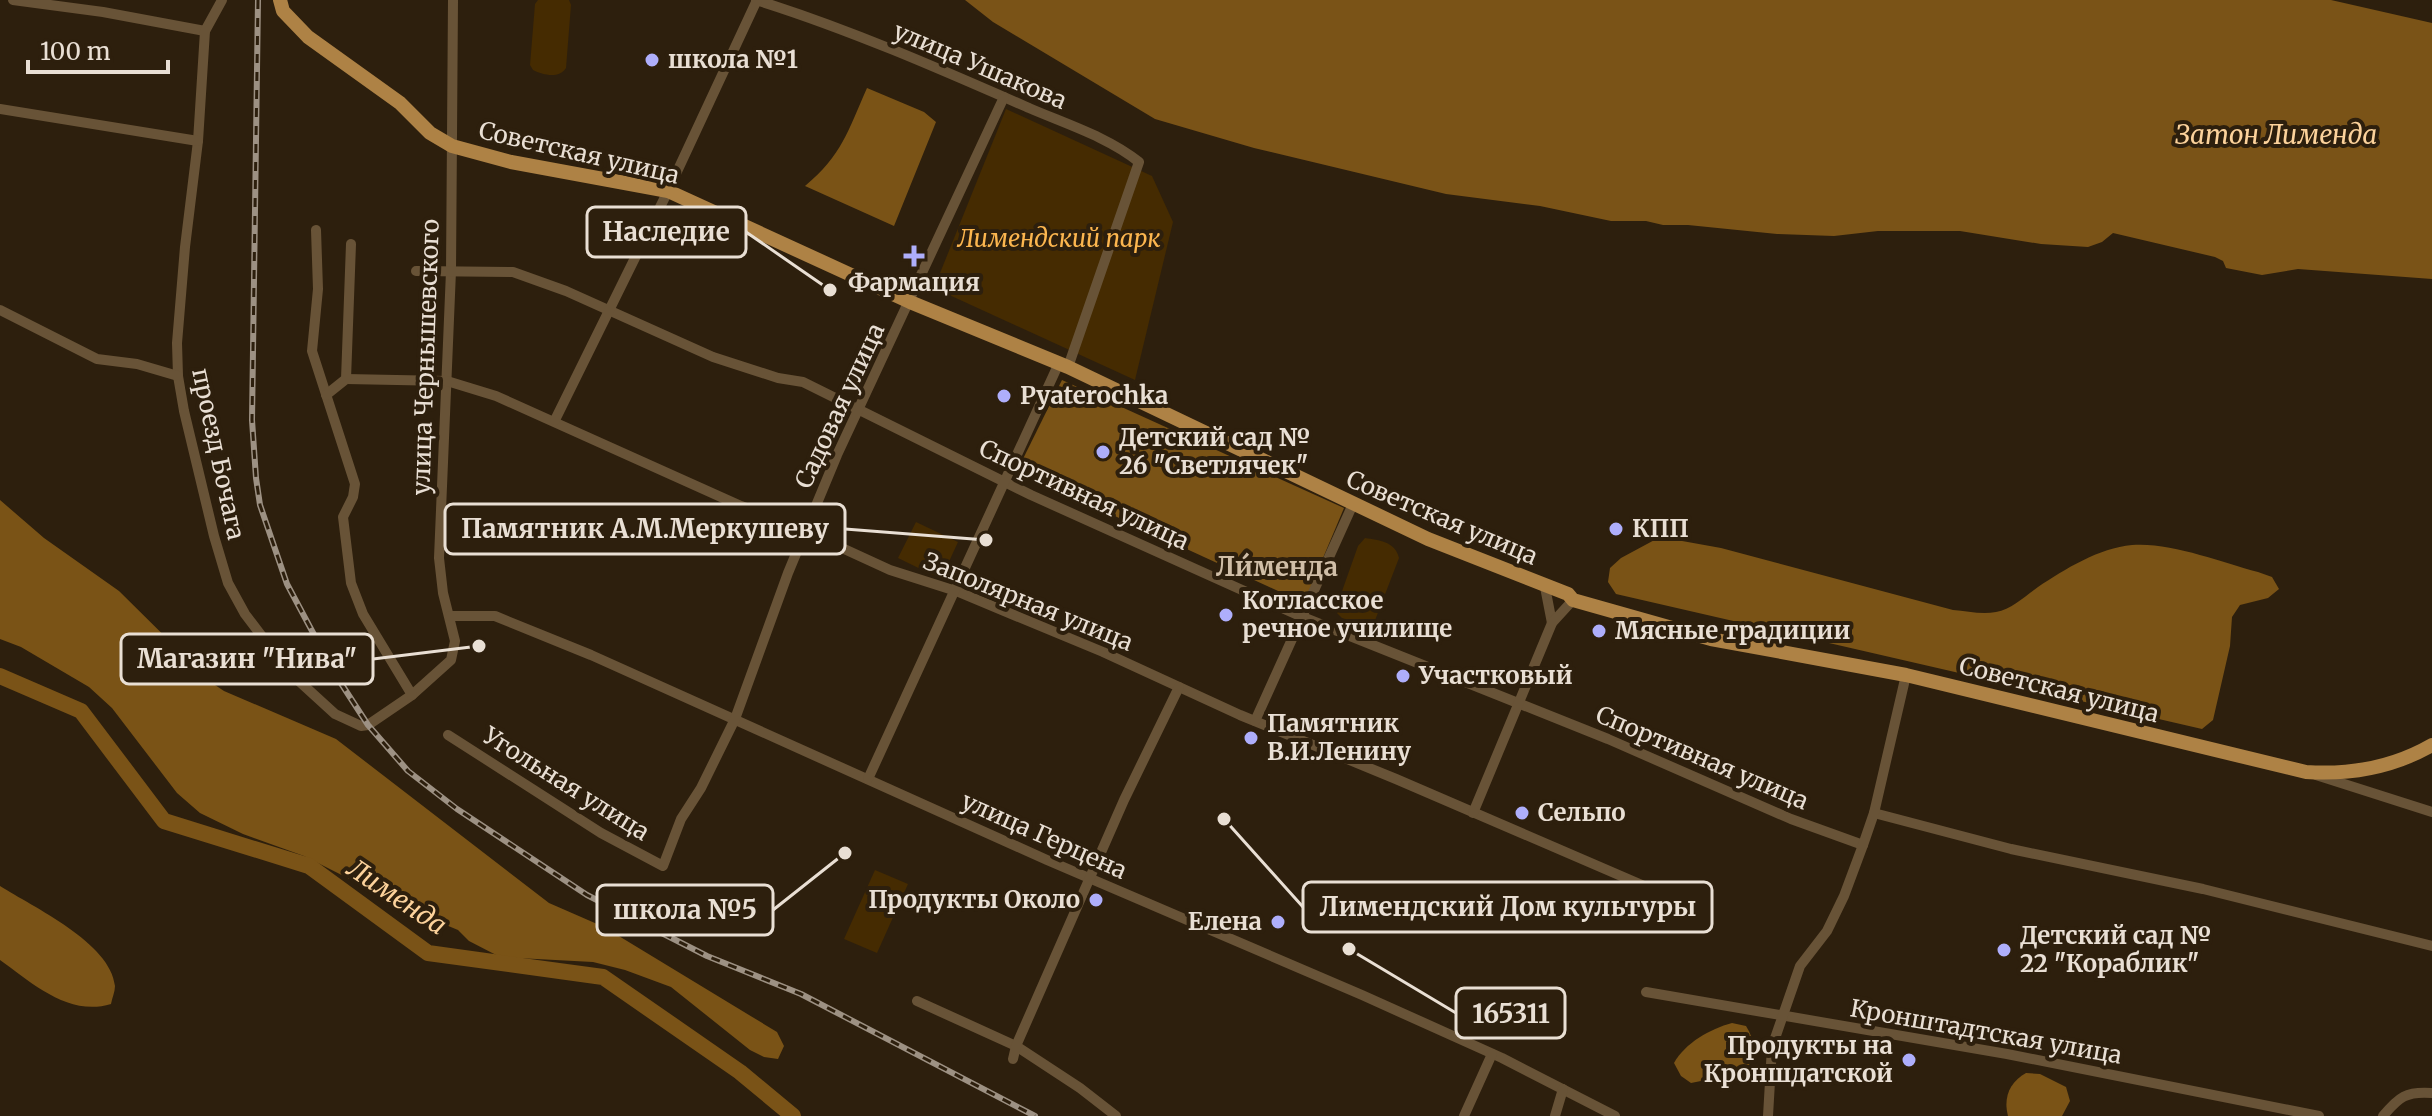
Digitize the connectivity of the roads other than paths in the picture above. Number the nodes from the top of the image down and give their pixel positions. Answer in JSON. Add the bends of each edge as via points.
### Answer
{"nodes":[{"id":1,"x":13,"y":0,"type":"edge"},
{"id":2,"x":222,"y":0,"type":"edge"},
{"id":3,"x":453,"y":0,"type":"edge"},
{"id":4,"x":756,"y":0,"type":"edge"},
{"id":5,"x":281,"y":5,"type":"edge"},
{"id":6,"x":205,"y":31,"type":"junction"},
{"id":7,"x":1004,"y":97,"type":"junction"},
{"id":8,"x":0,"y":109,"type":"edge"},
{"id":9,"x":198,"y":141,"type":"junction"},
{"id":10,"x":452,"y":146,"type":"junction"},
{"id":11,"x":668,"y":191,"type":"junction"},
{"id":12,"x":316,"y":230,"type":"dead end"},
{"id":13,"x":351,"y":244,"type":"dead end"},
{"id":14,"x":416,"y":271,"type":"dead end"},
{"id":15,"x":451,"y":271,"type":"junction"},
{"id":16,"x":910,"y":302,"type":"junction"},
{"id":17,"x":0,"y":310,"type":"edge"},
{"id":18,"x":610,"y":311,"type":"junction"},
{"id":19,"x":1064,"y":365,"type":"junction"},
{"id":20,"x":178,"y":376,"type":"junction"},
{"id":21,"x":346,"y":379,"type":"junction"},
{"id":22,"x":447,"y":381,"type":"junction"},
{"id":23,"x":326,"y":395,"type":"junction"},
{"id":24,"x":856,"y":411,"type":"junction"},
{"id":25,"x":555,"y":420,"type":"junction"},
{"id":26,"x":1003,"y":481,"type":"junction"},
{"id":27,"x":1353,"y":504,"type":"junction"},
{"id":28,"x":805,"y":531,"type":"junction"},
{"id":29,"x":1545,"y":587,"type":"junction"},
{"id":30,"x":956,"y":591,"type":"junction"},
{"id":31,"x":1573,"y":600,"type":"junction"},
{"id":32,"x":450,"y":616,"type":"junction"},
{"id":33,"x":1300,"y":616,"type":"junction"},
{"id":34,"x":1552,"y":623,"type":"junction"},
{"id":35,"x":1906,"y":675,"type":"junction"},
{"id":36,"x":1179,"y":687,"type":"junction"},
{"id":37,"x":412,"y":695,"type":"junction"},
{"id":38,"x":1521,"y":703,"type":"junction"},
{"id":39,"x":735,"y":719,"type":"junction"},
{"id":40,"x":1255,"y":721,"type":"junction"},
{"id":41,"x":356,"y":725,"type":"joint"},
{"id":42,"x":448,"y":735,"type":"dead end"},
{"id":43,"x":2432,"y":745,"type":"edge"},
{"id":44,"x":2306,"y":772,"type":"junction"},
{"id":45,"x":868,"y":779,"type":"junction"},
{"id":46,"x":2432,"y":812,"type":"edge"},
{"id":47,"x":1473,"y":813,"type":"junction"},
{"id":48,"x":1874,"y":813,"type":"junction"},
{"id":49,"x":1863,"y":845,"type":"junction"},
{"id":50,"x":663,"y":866,"type":"joint"},
{"id":51,"x":1091,"y":878,"type":"junction"},
{"id":52,"x":1642,"y":885,"type":"dead end"},
{"id":53,"x":2432,"y":946,"type":"edge"},
{"id":54,"x":1646,"y":992,"type":"dead end"},
{"id":55,"x":917,"y":1001,"type":"dead end"},
{"id":56,"x":1783,"y":1016,"type":"junction"},
{"id":57,"x":1016,"y":1046,"type":"junction"},
{"id":58,"x":1492,"y":1054,"type":"junction"},
{"id":59,"x":1013,"y":1059,"type":"dead end"},
{"id":60,"x":1563,"y":1089,"type":"junction"},
{"id":61,"x":2432,"y":1093,"type":"edge"},
{"id":62,"x":1116,"y":1116,"type":"edge"},
{"id":63,"x":1464,"y":1116,"type":"edge"},
{"id":64,"x":1555,"y":1116,"type":"edge"},
{"id":65,"x":1615,"y":1116,"type":"edge"},
{"id":66,"x":1768,"y":1116,"type":"edge"},
{"id":67,"x":2319,"y":1116,"type":"edge"},
{"id":68,"x":2383,"y":1116,"type":"edge"}],
"edges":[{"from":1,"to":6,"type":"street"},
{"from":2,"to":6,"type":"street","name":"проезд Бочага"},
{"from":3,"to":10,"type":"street","name":"улица Чернышевского"},
{"from":4,"to":7,"type":"street","name":"улица Ушакова"},
{"from":4,"to":11,"type":"street"},
{"from":5,"to":10,"type":"main road","name":"Советская улица","via":[[308,37]]},
{"from":6,"to":9,"type":"street","name":"проезд Бочага"},
{"from":7,"to":16,"type":"street","name":"Садовая улица"},
{"from":7,"to":19,"type":"street","name":"улица Ушакова","via":[[1118,147],[1139,162]]},
{"from":8,"to":9,"type":"street"},
{"from":9,"to":20,"type":"street","name":"проезд Бочага"},
{"from":10,"to":11,"type":"main road","name":"Советская улица"},
{"from":10,"to":15,"type":"street","name":"улица Чернышевского"},
{"from":11,"to":16,"type":"main road","name":"Советская улица"},
{"from":11,"to":18,"type":"street"},
{"from":12,"to":23,"type":"street","via":[[312,351]]},
{"from":13,"to":21,"type":"street"},
{"from":14,"to":15,"type":"street","name":"Спортивная улица"},
{"from":15,"to":18,"type":"street","name":"Спортивная улица","via":[[513,272]]},
{"from":15,"to":22,"type":"street","name":"улица Чернышевского"},
{"from":16,"to":19,"type":"main road","name":"Советская улица"},
{"from":16,"to":24,"type":"street","name":"Садовая улица"},
{"from":17,"to":20,"type":"street","via":[[97,359]]},
{"from":18,"to":24,"type":"street","name":"Спортивная улица","via":[[713,357],[803,382]]},
{"from":18,"to":25,"type":"street"},
{"from":19,"to":26,"type":"street"},
{"from":19,"to":27,"type":"main road","name":"Советская улица"},
{"from":20,"to":41,"type":"street","name":"проезд Бочага","via":[[214,536],[235,599],[289,672],[328,708]]},
{"from":21,"to":22,"type":"street","name":"Заполярная улица"},
{"from":21,"to":23,"type":"street"},
{"from":22,"to":25,"type":"street","name":"Заполярная улица"},
{"from":22,"to":32,"type":"street","name":"улица Чернышевского","via":[[439,558]]},
{"from":23,"to":37,"type":"street","via":[[355,484],[343,517],[356,599]]},
{"from":24,"to":26,"type":"street","name":"Спортивная улица"},
{"from":24,"to":28,"type":"street","name":"Садовая улица"},
{"from":25,"to":28,"type":"street","name":"Заполярная улица"},
{"from":26,"to":30,"type":"street"},
{"from":26,"to":33,"type":"street","name":"Спортивная улица"},
{"from":27,"to":29,"type":"main road","name":"Советская улица"},
{"from":27,"to":33,"type":"street"},
{"from":28,"to":30,"type":"street","name":"Заполярная улица","via":[[890,570]]},
{"from":28,"to":39,"type":"street","name":"Садовая улица"},
{"from":29,"to":31,"type":"main road","name":"Советская улица"},
{"from":29,"to":34,"type":"street"},
{"from":30,"to":36,"type":"street","name":"Заполярная улица"},
{"from":30,"to":45,"type":"street"},
{"from":31,"to":34,"type":"street"},
{"from":31,"to":35,"type":"main road","name":"Советская улица","via":[[1711,639]]},
{"from":32,"to":37,"type":"street","name":"улица Чернышевского","via":[[455,641],[451,660]]},
{"from":32,"to":39,"type":"street","name":"улица Герцена","via":[[495,616]]},
{"from":33,"to":38,"type":"street","name":"Спортивная улица"},
{"from":33,"to":40,"type":"street"},
{"from":34,"to":38,"type":"street"},
{"from":35,"to":44,"type":"main road","name":"Советская улица"},
{"from":35,"to":48,"type":"street"},
{"from":36,"to":40,"type":"street","name":"Заполярная улица"},
{"from":36,"to":51,"type":"street"},
{"from":37,"to":41,"type":"street","name":"улица Чернышевского","via":[[368,725]]},
{"from":38,"to":47,"type":"street"},
{"from":38,"to":49,"type":"street","name":"Спортивная улица","via":[[1780,815]]},
{"from":39,"to":45,"type":"street","name":"улица Герцена"},
{"from":39,"to":50,"type":"street","name":"Садовая улица","via":[[681,819]]},
{"from":40,"to":47,"type":"street","name":"Заполярная улица"},
{"from":42,"to":50,"type":"street","name":"Угольная улица","via":[[601,833]]},
{"from":43,"to":44,"type":"main road","via":[[2375,768]]},
{"from":44,"to":46,"type":"street","name":"Советская улица"},
{"from":45,"to":51,"type":"street","name":"улица Герцена"},
{"from":47,"to":52,"type":"street","name":"Заполярная улица"},
{"from":48,"to":49,"type":"street"},
{"from":48,"to":53,"type":"street"},
{"from":49,"to":56,"type":"street","via":[[1827,931],[1800,966]]},
{"from":51,"to":57,"type":"street"},
{"from":51,"to":58,"type":"street","name":"улица Герцена"},
{"from":54,"to":56,"type":"street","name":"Кронштадтская улица"},
{"from":55,"to":57,"type":"street"},
{"from":56,"to":66,"type":"street","via":[[1772,1047]]},
{"from":56,"to":67,"type":"street","name":"Кронштадтская улица"},
{"from":57,"to":59,"type":"street"},
{"from":57,"to":62,"type":"street"},
{"from":58,"to":60,"type":"street","name":"улица Герцена"},
{"from":58,"to":63,"type":"street"},
{"from":60,"to":64,"type":"street"},
{"from":60,"to":65,"type":"street","name":"улица Герцена"},
{"from":61,"to":68,"type":"street","via":[[2413,1092],[2397,1099]]}]}
